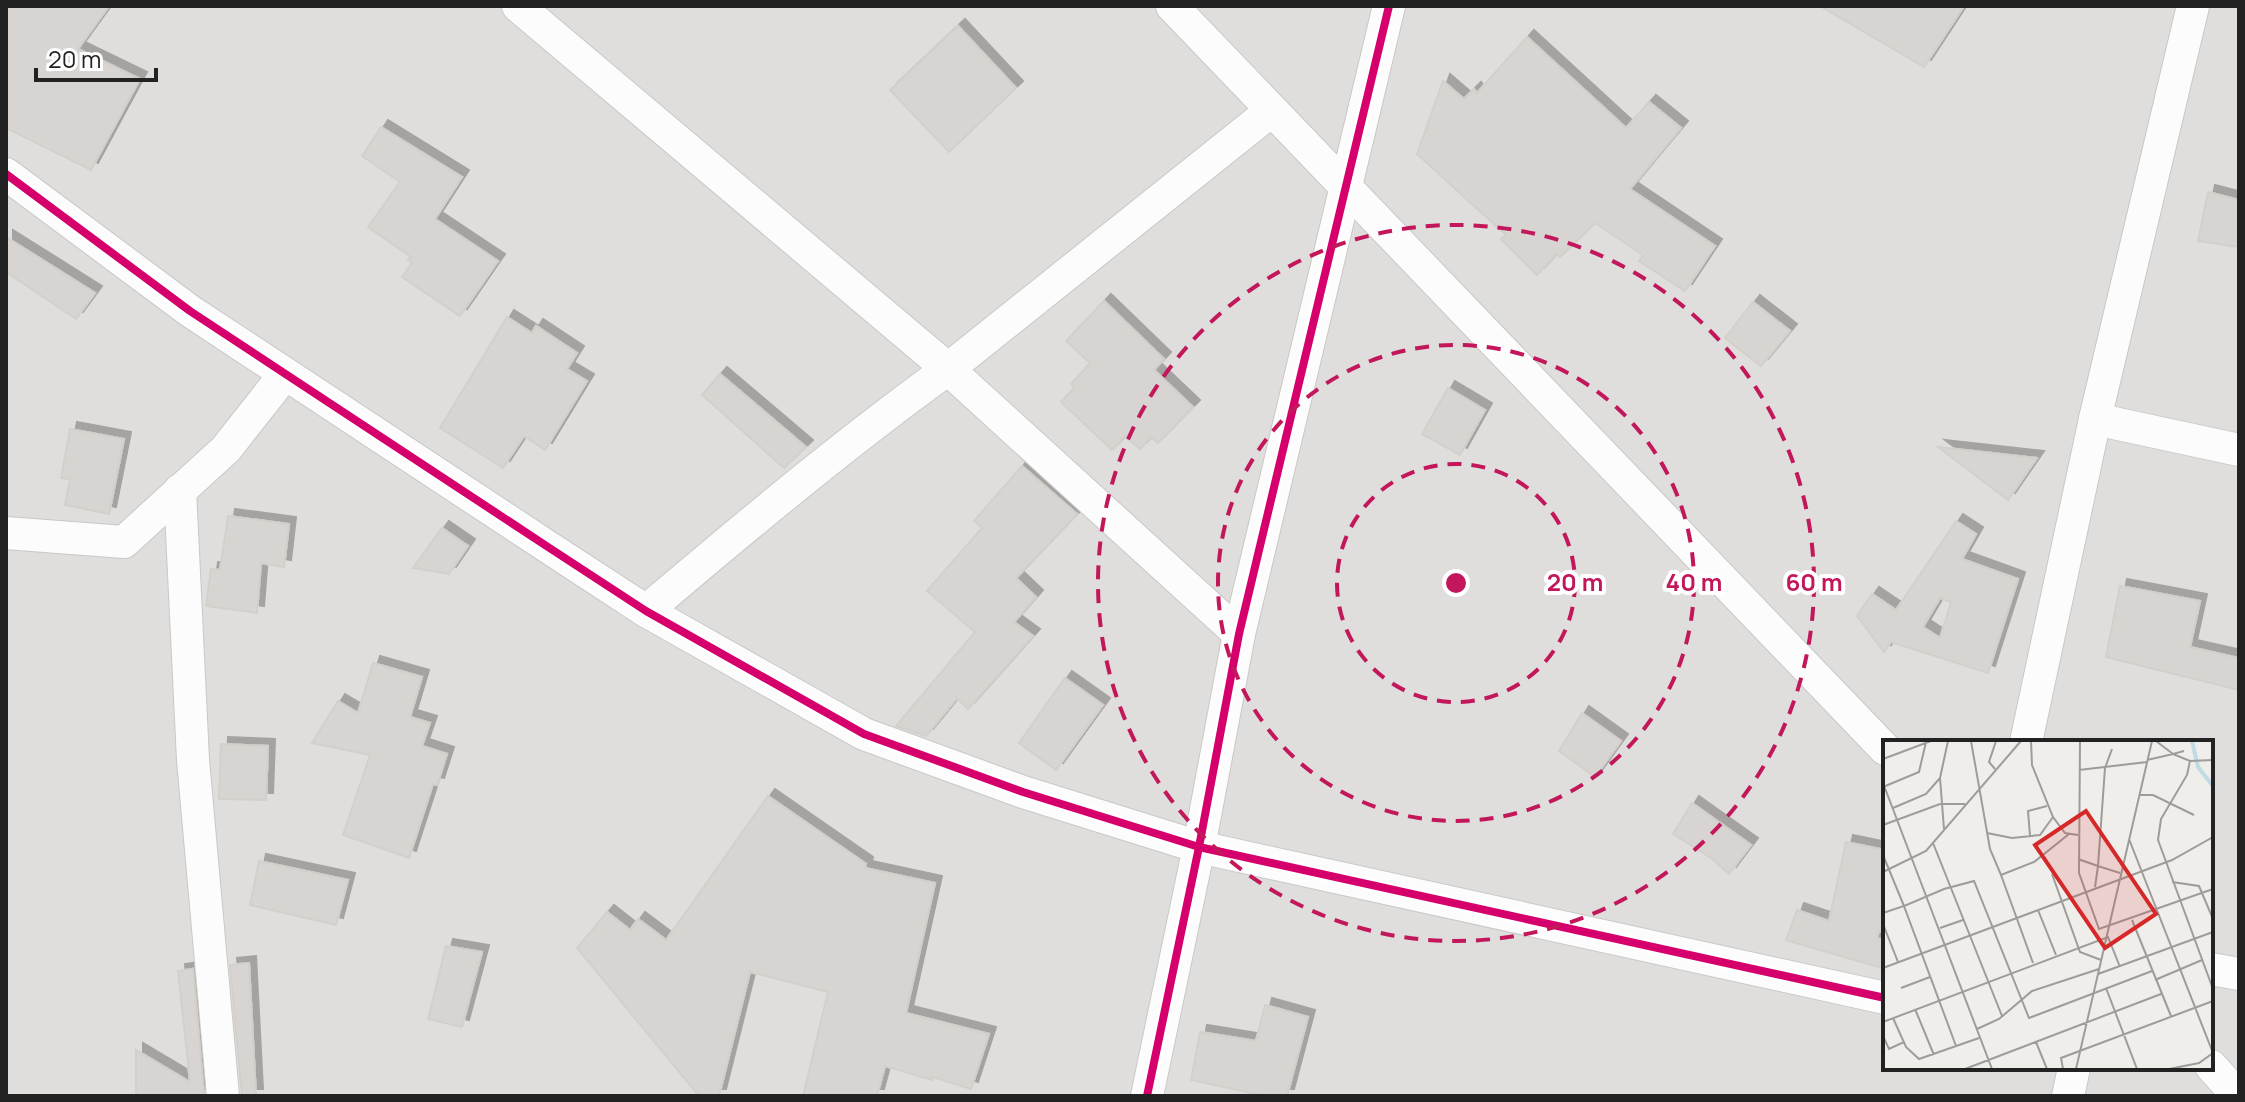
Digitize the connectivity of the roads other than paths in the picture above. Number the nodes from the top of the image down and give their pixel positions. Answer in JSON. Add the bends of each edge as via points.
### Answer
{"nodes":[{"id":1,"x":518,"y":6,"type":"edge"},
{"id":2,"x":1172,"y":6,"type":"edge"},
{"id":3,"x":1389,"y":6,"type":"edge"},
{"id":4,"x":2193,"y":6,"type":"edge"},
{"id":5,"x":1271,"y":111,"type":"junction"},
{"id":6,"x":6,"y":174,"type":"edge"},
{"id":7,"x":1344,"y":188,"type":"junction"},
{"id":8,"x":948,"y":369,"type":"junction"},
{"id":9,"x":285,"y":374,"type":"junction"},
{"id":10,"x":2095,"y":419,"type":"junction"},
{"id":11,"x":2239,"y":450,"type":"edge"},
{"id":12,"x":180,"y":490,"type":"junction"},
{"id":13,"x":6,"y":533,"type":"edge"},
{"id":14,"x":646,"y":611,"type":"junction"},
{"id":15,"x":1239,"y":634,"type":"junction"},
{"id":16,"x":2026,"y":740,"type":"edge"},
{"id":17,"x":1883,"y":747,"type":"edge"},
{"id":18,"x":1199,"y":847,"type":"junction"},
{"id":19,"x":2213,"y":969,"type":"edge"},
{"id":20,"x":2239,"y":974,"type":"edge"},
{"id":21,"x":1883,"y":998,"type":"edge"},
{"id":22,"x":2213,"y":1068,"type":"edge"},
{"id":23,"x":2074,"y":1070,"type":"edge"},
{"id":24,"x":223,"y":1096,"type":"edge"},
{"id":25,"x":1147,"y":1096,"type":"edge"},
{"id":26,"x":2068,"y":1096,"type":"edge"},
{"id":27,"x":2238,"y":1096,"type":"edge"}],
"edges":[{"from":1,"to":8,"type":"street"},
{"from":2,"to":5,"type":"street"},
{"from":3,"to":7,"type":"street"},
{"from":4,"to":10,"type":"street"},
{"from":5,"to":7,"type":"street"},
{"from":5,"to":8,"type":"street"},
{"from":6,"to":9,"type":"street","via":[[190,311]]},
{"from":7,"to":15,"type":"street"},
{"from":7,"to":17,"type":"street"},
{"from":8,"to":14,"type":"street","via":[[786,492]]},
{"from":8,"to":15,"type":"street"},
{"from":9,"to":12,"type":"street","via":[[226,449]]},
{"from":9,"to":14,"type":"street"},
{"from":10,"to":11,"type":"street"},
{"from":10,"to":16,"type":"street"},
{"from":12,"to":13,"type":"street","via":[[124,542]]},
{"from":12,"to":24,"type":"street","via":[[193,760]]},
{"from":14,"to":18,"type":"street","via":[[864,734],[1023,792]]},
{"from":15,"to":18,"type":"street"},
{"from":18,"to":21,"type":"street"},
{"from":18,"to":25,"type":"street"},
{"from":19,"to":20,"type":"street"},
{"from":22,"to":27,"type":"street"},
{"from":23,"to":26,"type":"street"}]}
